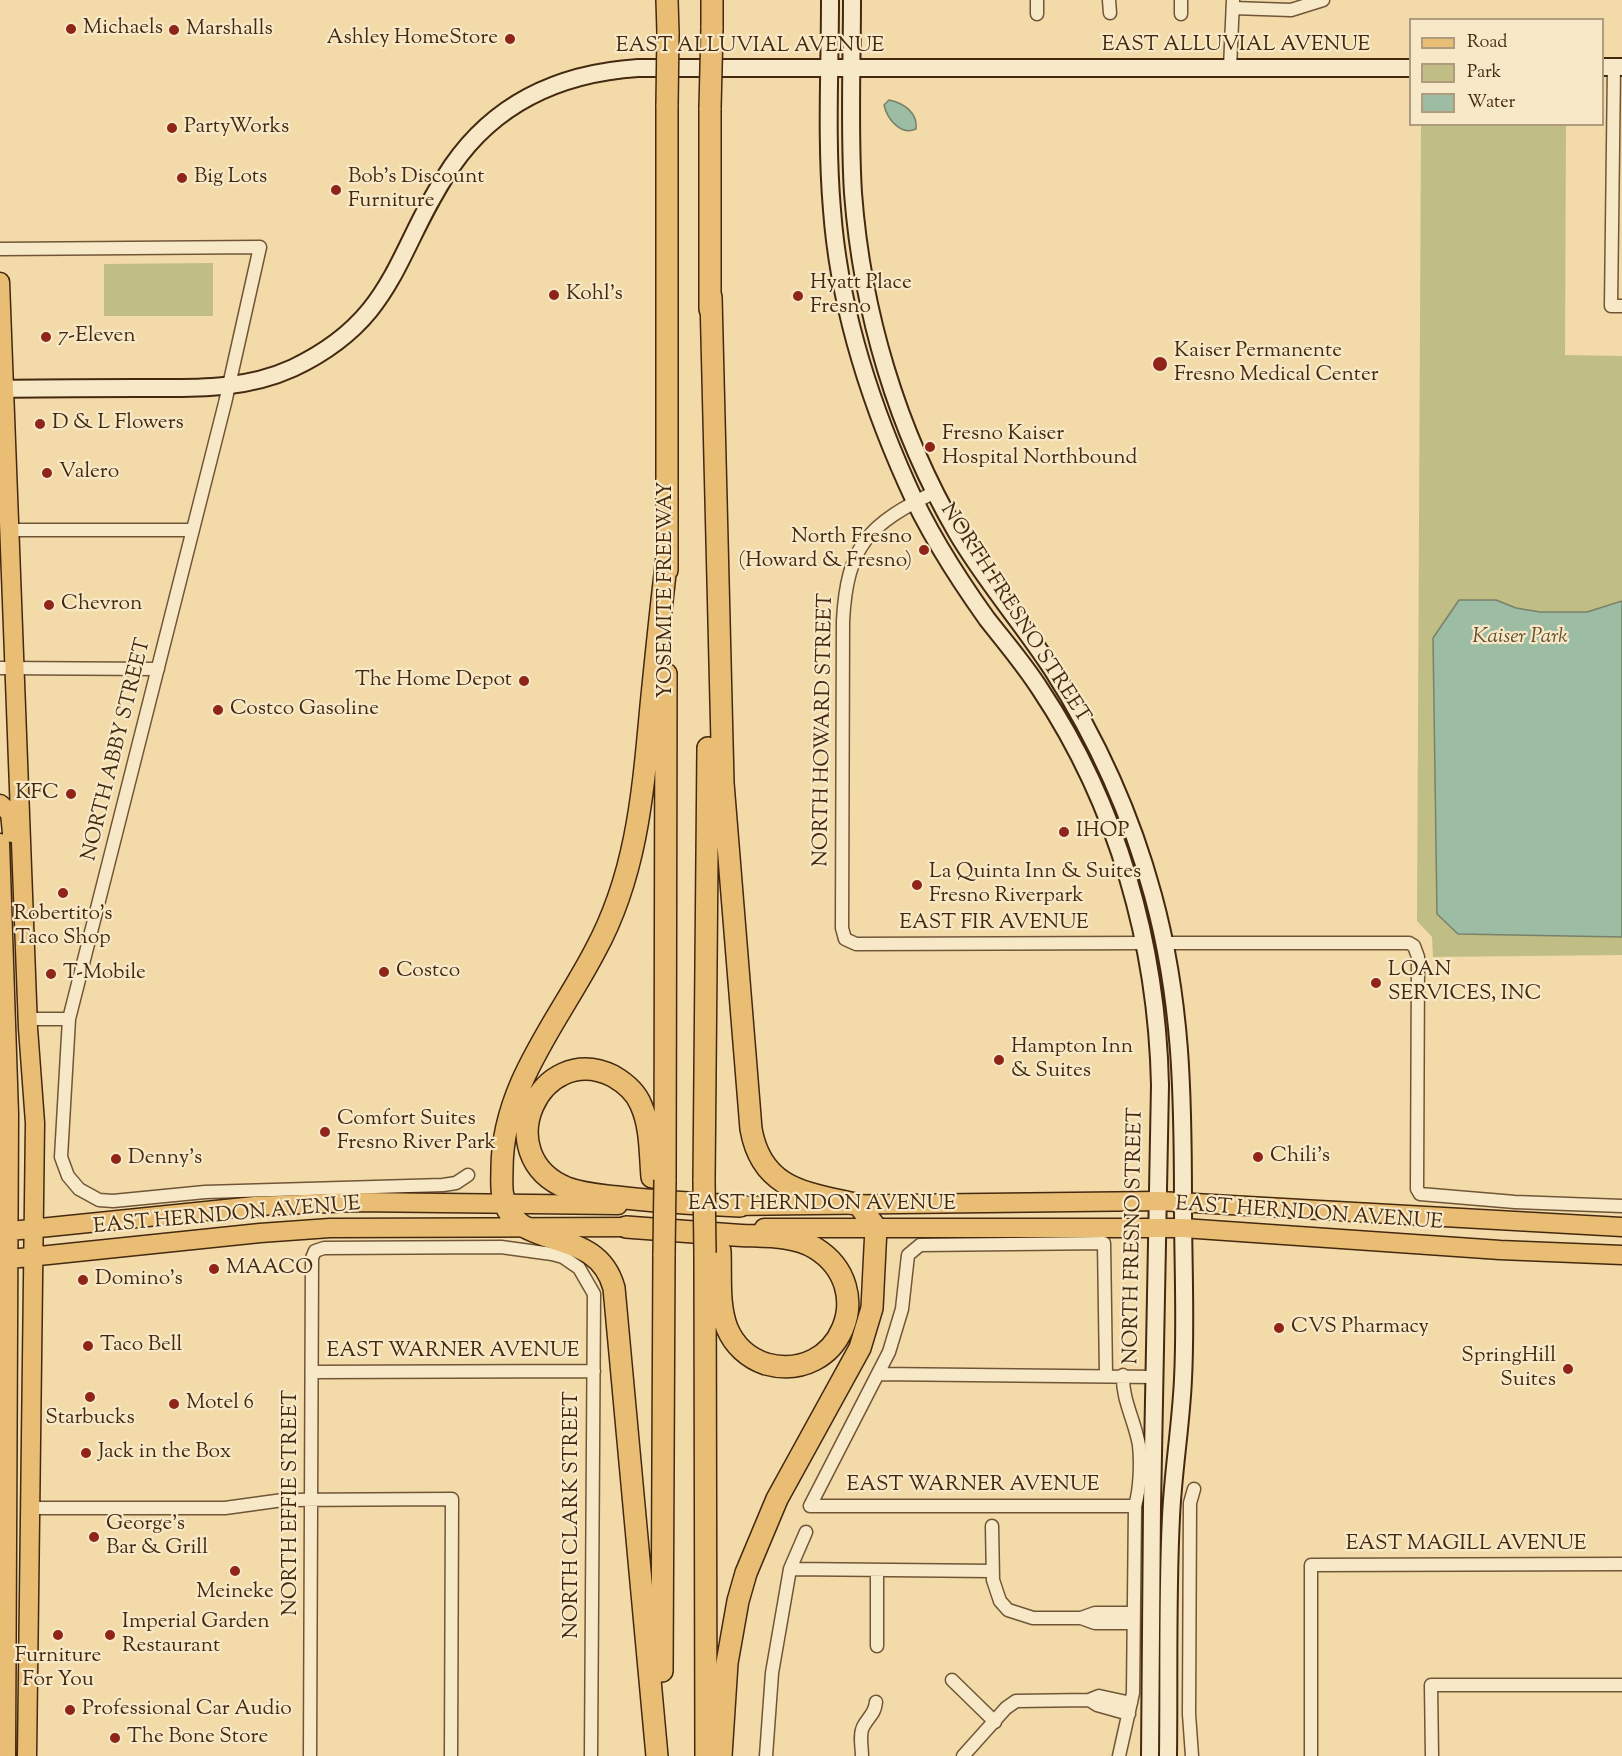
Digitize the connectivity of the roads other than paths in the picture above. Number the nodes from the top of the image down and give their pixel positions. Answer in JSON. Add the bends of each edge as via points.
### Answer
{"nodes":[{"id":1,"x":668,"y":0,"type":"edge"},
{"id":2,"x":712,"y":0,"type":"edge"},
{"id":3,"x":830,"y":0,"type":"edge"},
{"id":4,"x":852,"y":0,"type":"edge"},
{"id":5,"x":1037,"y":0,"type":"edge"},
{"id":6,"x":1109,"y":0,"type":"edge"},
{"id":7,"x":1181,"y":0,"type":"edge"},
{"id":8,"x":1315,"y":2,"type":"edge"},
{"id":9,"x":1233,"y":4,"type":"edge"},
{"id":10,"x":1110,"y":13,"type":"dead end"},
{"id":11,"x":1037,"y":14,"type":"dead end"},
{"id":12,"x":1181,"y":14,"type":"dead end"},
{"id":13,"x":829,"y":68,"type":"junction"},
{"id":14,"x":852,"y":68,"type":"junction"},
{"id":15,"x":1230,"y":68,"type":"junction"},
{"id":16,"x":1409,"y":68,"type":"edge"},
{"id":17,"x":1613,"y":68,"type":"edge"},
{"id":18,"x":1616,"y":210,"type":"edge"},
{"id":19,"x":0,"y":249,"type":"edge"},
{"id":20,"x":0,"y":282,"type":"edge"},
{"id":21,"x":711,"y":297,"type":"junction"},
{"id":22,"x":1622,"y":306,"type":"edge"},
{"id":23,"x":229,"y":386,"type":"junction"},
{"id":24,"x":2,"y":389,"type":"edge"},
{"id":25,"x":935,"y":492,"type":"junction"},
{"id":26,"x":915,"y":502,"type":"junction"},
{"id":27,"x":9,"y":530,"type":"junction"},
{"id":28,"x":192,"y":530,"type":"junction"},
{"id":29,"x":667,"y":557,"type":"junction"},
{"id":30,"x":7,"y":668,"type":"edge"},
{"id":31,"x":159,"y":669,"type":"junction"},
{"id":32,"x":0,"y":804,"type":"edge"},
{"id":33,"x":0,"y":843,"type":"edge"},
{"id":34,"x":22,"y":853,"type":"junction"},
{"id":35,"x":1124,"y":864,"type":"junction"},
{"id":36,"x":2,"y":903,"type":"junction"},
{"id":37,"x":844,"y":939,"type":"joint"},
{"id":38,"x":1145,"y":943,"type":"junction"},
{"id":39,"x":1165,"y":943,"type":"junction"},
{"id":40,"x":28,"y":1019,"type":"junction"},
{"id":41,"x":69,"y":1019,"type":"junction"},
{"id":42,"x":3,"y":1022,"type":"edge"},
{"id":43,"x":1180,"y":1045,"type":"junction"},
{"id":44,"x":34,"y":1106,"type":"junction"},
{"id":45,"x":468,"y":1175,"type":"dead end"},
{"id":46,"x":658,"y":1180,"type":"junction"},
{"id":47,"x":1159,"y":1201,"type":"junction"},
{"id":48,"x":1183,"y":1202,"type":"junction"},
{"id":49,"x":505,"y":1204,"type":"junction"},
{"id":50,"x":859,"y":1205,"type":"junction"},
{"id":51,"x":740,"y":1206,"type":"junction"},
{"id":52,"x":1622,"y":1206,"type":"edge"},
{"id":53,"x":626,"y":1227,"type":"junction"},
{"id":54,"x":1622,"y":1227,"type":"edge"},
{"id":55,"x":525,"y":1228,"type":"junction"},
{"id":56,"x":876,"y":1228,"type":"junction"},
{"id":57,"x":1159,"y":1228,"type":"junction"},
{"id":58,"x":1183,"y":1228,"type":"junction"},
{"id":59,"x":17,"y":1230,"type":"edge"},
{"id":60,"x":712,"y":1252,"type":"junction"},
{"id":61,"x":1622,"y":1255,"type":"edge"},
{"id":62,"x":16,"y":1258,"type":"edge"},
{"id":63,"x":585,"y":1277,"type":"joint"},
{"id":64,"x":594,"y":1371,"type":"junction"},
{"id":65,"x":312,"y":1372,"type":"junction"},
{"id":66,"x":879,"y":1374,"type":"junction"},
{"id":67,"x":1106,"y":1375,"type":"junction"},
{"id":68,"x":1123,"y":1375,"type":"junction"},
{"id":69,"x":1156,"y":1377,"type":"junction"},
{"id":70,"x":8,"y":1446,"type":"junction"},
{"id":71,"x":1194,"y":1489,"type":"dead end"},
{"id":72,"x":312,"y":1499,"type":"junction"},
{"id":73,"x":7,"y":1500,"type":"junction"},
{"id":74,"x":1135,"y":1506,"type":"junction"},
{"id":75,"x":29,"y":1508,"type":"junction"},
{"id":76,"x":992,"y":1527,"type":"dead end"},
{"id":77,"x":806,"y":1532,"type":"dead end"},
{"id":78,"x":1622,"y":1564,"type":"edge"},
{"id":79,"x":790,"y":1569,"type":"junction"},
{"id":80,"x":877,"y":1571,"type":"junction"},
{"id":81,"x":992,"y":1571,"type":"junction"},
{"id":82,"x":28,"y":1601,"type":"junction"},
{"id":83,"x":1133,"y":1618,"type":"junction"},
{"id":84,"x":877,"y":1646,"type":"dead end"},
{"id":85,"x":952,"y":1680,"type":"dead end"},
{"id":86,"x":1622,"y":1685,"type":"edge"},
{"id":87,"x":876,"y":1702,"type":"dead end"},
{"id":88,"x":1130,"y":1709,"type":"junction"},
{"id":89,"x":995,"y":1722,"type":"junction"},
{"id":90,"x":6,"y":1756,"type":"edge"},
{"id":91,"x":27,"y":1756,"type":"edge"},
{"id":92,"x":310,"y":1756,"type":"edge"},
{"id":93,"x":451,"y":1756,"type":"edge"},
{"id":94,"x":591,"y":1756,"type":"edge"},
{"id":95,"x":657,"y":1756,"type":"edge"},
{"id":96,"x":662,"y":1756,"type":"edge"},
{"id":97,"x":706,"y":1756,"type":"edge"},
{"id":98,"x":721,"y":1756,"type":"edge"},
{"id":99,"x":766,"y":1756,"type":"edge"},
{"id":100,"x":862,"y":1756,"type":"edge"},
{"id":101,"x":963,"y":1756,"type":"edge"},
{"id":102,"x":1119,"y":1756,"type":"edge"},
{"id":103,"x":1150,"y":1756,"type":"edge"},
{"id":104,"x":1168,"y":1756,"type":"edge"},
{"id":105,"x":1192,"y":1756,"type":"edge"},
{"id":106,"x":1311,"y":1756,"type":"edge"},
{"id":107,"x":1432,"y":1756,"type":"edge"}],
"edges":[{"from":1,"to":29,"type":"highway","name":"YOSEMITE FREEWAY","bridge":true},
{"from":2,"to":21,"type":"highway","name":"YOSEMITE FREEWAY","bridge":true},
{"from":3,"to":13,"type":"main road","name":"NORTH FRESNO STREET"},
{"from":4,"to":14,"type":"main road","name":"NORTH FRESNO STREET"},
{"from":5,"to":11,"type":"street"},
{"from":6,"to":10,"type":"street"},
{"from":7,"to":12,"type":"street"},
{"from":8,"to":9,"type":"street","via":[[1291,10]]},
{"from":9,"to":15,"type":"street"},
{"from":13,"to":14,"type":"main road","name":"EAST ALLUVIAL AVENUE"},
{"from":13,"to":23,"type":"main road","name":"EAST ALLUVIAL AVENUE","via":[[606,70],[528,96],[477,136],[452,167],[386,291],[352,330],[294,367]]},
{"from":13,"to":26,"type":"main road","name":"NORTH FRESNO STREET","via":[[830,184],[840,279],[873,401]]},
{"from":14,"to":15,"type":"main road","name":"EAST ALLUVIAL AVENUE"},
{"from":14,"to":25,"type":"main road","name":"NORTH FRESNO STREET","via":[[853,189],[866,291],[900,412]]},
{"from":15,"to":16,"type":"main road","name":"EAST ALLUVIAL AVENUE"},
{"from":17,"to":18,"type":"street"},
{"from":18,"to":22,"type":"street","via":[[1611,306]]},
{"from":19,"to":23,"type":"street","name":"NORTH ABBY STREET","via":[[260,247]]},
{"from":20,"to":24,"type":"main road"},
{"from":21,"to":50,"type":"highway","via":[[723,783],[751,1129],[760,1159],[778,1179],[802,1192]]},
{"from":21,"to":60,"type":"highway","name":"YOSEMITE FREEWAY","bridge":true,"via":[[707,878]]},
{"from":23,"to":24,"type":"main road","name":"EAST ALLUVIAL AVENUE"},
{"from":23,"to":28,"type":"street","name":"NORTH ABBY STREET"},
{"from":24,"to":27,"type":"main road"},
{"from":25,"to":26,"type":"street","name":"NORTH HOWARD STREET"},
{"from":25,"to":39,"type":"main road","name":"NORTH FRESNO STREET","via":[[972,557],[1057,678],[1112,778],[1142,855]]},
{"from":26,"to":35,"type":"main road","name":"NORTH FRESNO STREET","via":[[952,568],[1054,711],[1107,815]]},
{"from":26,"to":37,"type":"street","name":"NORTH HOWARD STREET","via":[[887,518],[866,537],[850,569],[846,592]]},
{"from":27,"to":28,"type":"street"},
{"from":27,"to":30,"type":"main road"},
{"from":28,"to":31,"type":"street","name":"NORTH ABBY STREET"},
{"from":29,"to":46,"type":"highway","name":"YOSEMITE FREEWAY"},
{"from":29,"to":49,"type":"highway","via":[[643,794],[630,863],[604,935],[516,1091],[504,1140]]},
{"from":30,"to":31,"type":"street"},
{"from":30,"to":34,"type":"main road"},
{"from":31,"to":41,"type":"street","name":"NORTH ABBY STREET"},
{"from":32,"to":34,"type":"main road","via":[[8,809],[12,832]]},
{"from":33,"to":36,"type":"main road"},
{"from":34,"to":40,"type":"main road"},
{"from":35,"to":38,"type":"main road","name":"NORTH FRESNO STREET"},
{"from":35,"to":39,"type":"main road","via":[[1135,872],[1152,933]]},
{"from":36,"to":40,"type":"main road","via":[[12,925],[17,1009]]},
{"from":36,"to":42,"type":"main road"},
{"from":37,"to":38,"type":"street","name":"EAST FIR AVENUE","via":[[856,944]]},
{"from":38,"to":43,"type":"main road","via":[[1156,953],[1168,1035]]},
{"from":38,"to":47,"type":"main road","name":"NORTH FRESNO STREET","via":[[1159,1045]]},
{"from":39,"to":43,"type":"main road","name":"NORTH FRESNO STREET"},
{"from":39,"to":52,"type":"street","name":"EAST HERNDON AVENUE","via":[[1403,941],[1414,946],[1418,957],[1420,1194]]},
{"from":40,"to":41,"type":"street"},
{"from":40,"to":44,"type":"main road"},
{"from":41,"to":45,"type":"street","name":"NORTH ABBY STREET","via":[[61,1157],[68,1176],[80,1190],[99,1200],[204,1192],[443,1185]]},
{"from":42,"to":44,"type":"main road","via":[[15,1024],[18,1029],[21,1062]]},
{"from":42,"to":59,"type":"main road"},
{"from":43,"to":48,"type":"main road","name":"NORTH FRESNO STREET"},
{"from":44,"to":59,"type":"main road"},
{"from":46,"to":51,"type":"highway","via":[[641,1104],[625,1083],[598,1071],[577,1071],[553,1080],[538,1094],[527,1121],[528,1145],[540,1168],[563,1186],[578,1192],[636,1199]]},
{"from":46,"to":96,"type":"highway"},
{"from":47,"to":48,"type":"main road","name":"EAST HERNDON AVENUE"},
{"from":47,"to":50,"type":"main road","name":"EAST HERNDON AVENUE"},
{"from":47,"to":57,"type":"main road","name":"NORTH FRESNO STREET"},
{"from":48,"to":54,"type":"main road","name":"EAST HERNDON AVENUE"},
{"from":48,"to":58,"type":"main road","name":"NORTH FRESNO STREET"},
{"from":49,"to":51,"type":"main road","name":"EAST HERNDON AVENUE"},
{"from":49,"to":55,"type":"highway"},
{"from":49,"to":59,"type":"main road","name":"EAST HERNDON AVENUE","via":[[355,1202],[255,1206]]},
{"from":50,"to":51,"type":"main road","name":"EAST HERNDON AVENUE"},
{"from":50,"to":56,"type":"highway"},
{"from":53,"to":55,"type":"main road","name":"EAST HERNDON AVENUE"},
{"from":53,"to":56,"type":"main road","name":"EAST HERNDON AVENUE"},
{"from":53,"to":60,"type":"highway","via":[[786,1239],[814,1248],[834,1266],[845,1286],[847,1317],[837,1339],[821,1356],[799,1365],[777,1366],[748,1355],[732,1337],[725,1321]]},
{"from":55,"to":62,"type":"main road","name":"EAST HERNDON AVENUE","via":[[290,1230]]},
{"from":55,"to":95,"type":"highway","via":[[588,1250],[603,1263],[614,1288]]},
{"from":56,"to":57,"type":"main road","name":"EAST HERNDON AVENUE"},
{"from":56,"to":98,"type":"highway","via":[[872,1308],[860,1348],[777,1499],[746,1573],[727,1663]]},
{"from":57,"to":58,"type":"main road","name":"EAST HERNDON AVENUE"},
{"from":57,"to":69,"type":"main road","name":"NORTH FRESNO STREET"},
{"from":58,"to":61,"type":"main road","name":"EAST HERNDON AVENUE"},
{"from":58,"to":104,"type":"main road","name":"NORTH FRESNO STREET","via":[[1183,1380],[1170,1517]]},
{"from":59,"to":62,"type":"main road"},
{"from":59,"to":62,"type":"main road"},
{"from":60,"to":97,"type":"highway"},
{"from":62,"to":70,"type":"main road"},
{"from":62,"to":75,"type":"main road","via":[[34,1386]]},
{"from":63,"to":64,"type":"street","name":"NORTH CLARK STREET","via":[[594,1294]]},
{"from":63,"to":65,"type":"street","name":"NORTH EFFIE STREET","via":[[563,1257],[501,1247],[315,1251]]},
{"from":64,"to":65,"type":"street","name":"EAST WARNER AVENUE"},
{"from":64,"to":94,"type":"street","name":"NORTH CLARK STREET"},
{"from":65,"to":72,"type":"street","name":"NORTH EFFIE STREET"},
{"from":66,"to":67,"type":"street"},
{"from":66,"to":67,"type":"street","via":[[900,1318],[908,1255],[920,1245],[1104,1243]]},
{"from":66,"to":74,"type":"street","name":"EAST WARNER AVENUE","via":[[810,1506]]},
{"from":67,"to":68,"type":"street"},
{"from":68,"to":69,"type":"street"},
{"from":68,"to":74,"type":"street","via":[[1122,1388],[1139,1445]]},
{"from":69,"to":103,"type":"main road","name":"NORTH FRESNO STREET"},
{"from":70,"to":73,"type":"main road"},
{"from":70,"to":75,"type":"main road","via":[[18,1457],[20,1500]]},
{"from":71,"to":105,"type":"street","via":[[1190,1503]]},
{"from":72,"to":75,"type":"street","via":[[225,1508]]},
{"from":72,"to":92,"type":"street","name":"NORTH EFFIE STREET"},
{"from":72,"to":93,"type":"street","via":[[452,1499]]},
{"from":73,"to":82,"type":"main road","via":[[14,1506],[19,1521],[18,1588]]},
{"from":73,"to":90,"type":"main road"},
{"from":74,"to":83,"type":"street"},
{"from":75,"to":82,"type":"main road"},
{"from":76,"to":81,"type":"street"},
{"from":77,"to":79,"type":"street"},
{"from":78,"to":106,"type":"street","name":"EAST MAGILL AVENUE","via":[[1311,1565]]},
{"from":79,"to":80,"type":"street"},
{"from":79,"to":99,"type":"street","via":[[772,1673]]},
{"from":80,"to":81,"type":"street"},
{"from":80,"to":84,"type":"street"},
{"from":81,"to":83,"type":"street","via":[[996,1592],[1008,1610],[1033,1618],[1081,1618],[1095,1623]]},
{"from":82,"to":91,"type":"main road"},
{"from":83,"to":88,"type":"street"},
{"from":85,"to":89,"type":"street"},
{"from":86,"to":107,"type":"street","via":[[1431,1685]]},
{"from":87,"to":100,"type":"street","via":[[876,1712],[861,1732]]},
{"from":88,"to":89,"type":"street","via":[[1099,1696],[1089,1700],[1016,1701]]},
{"from":88,"to":102,"type":"street"},
{"from":89,"to":101,"type":"street"}]}
